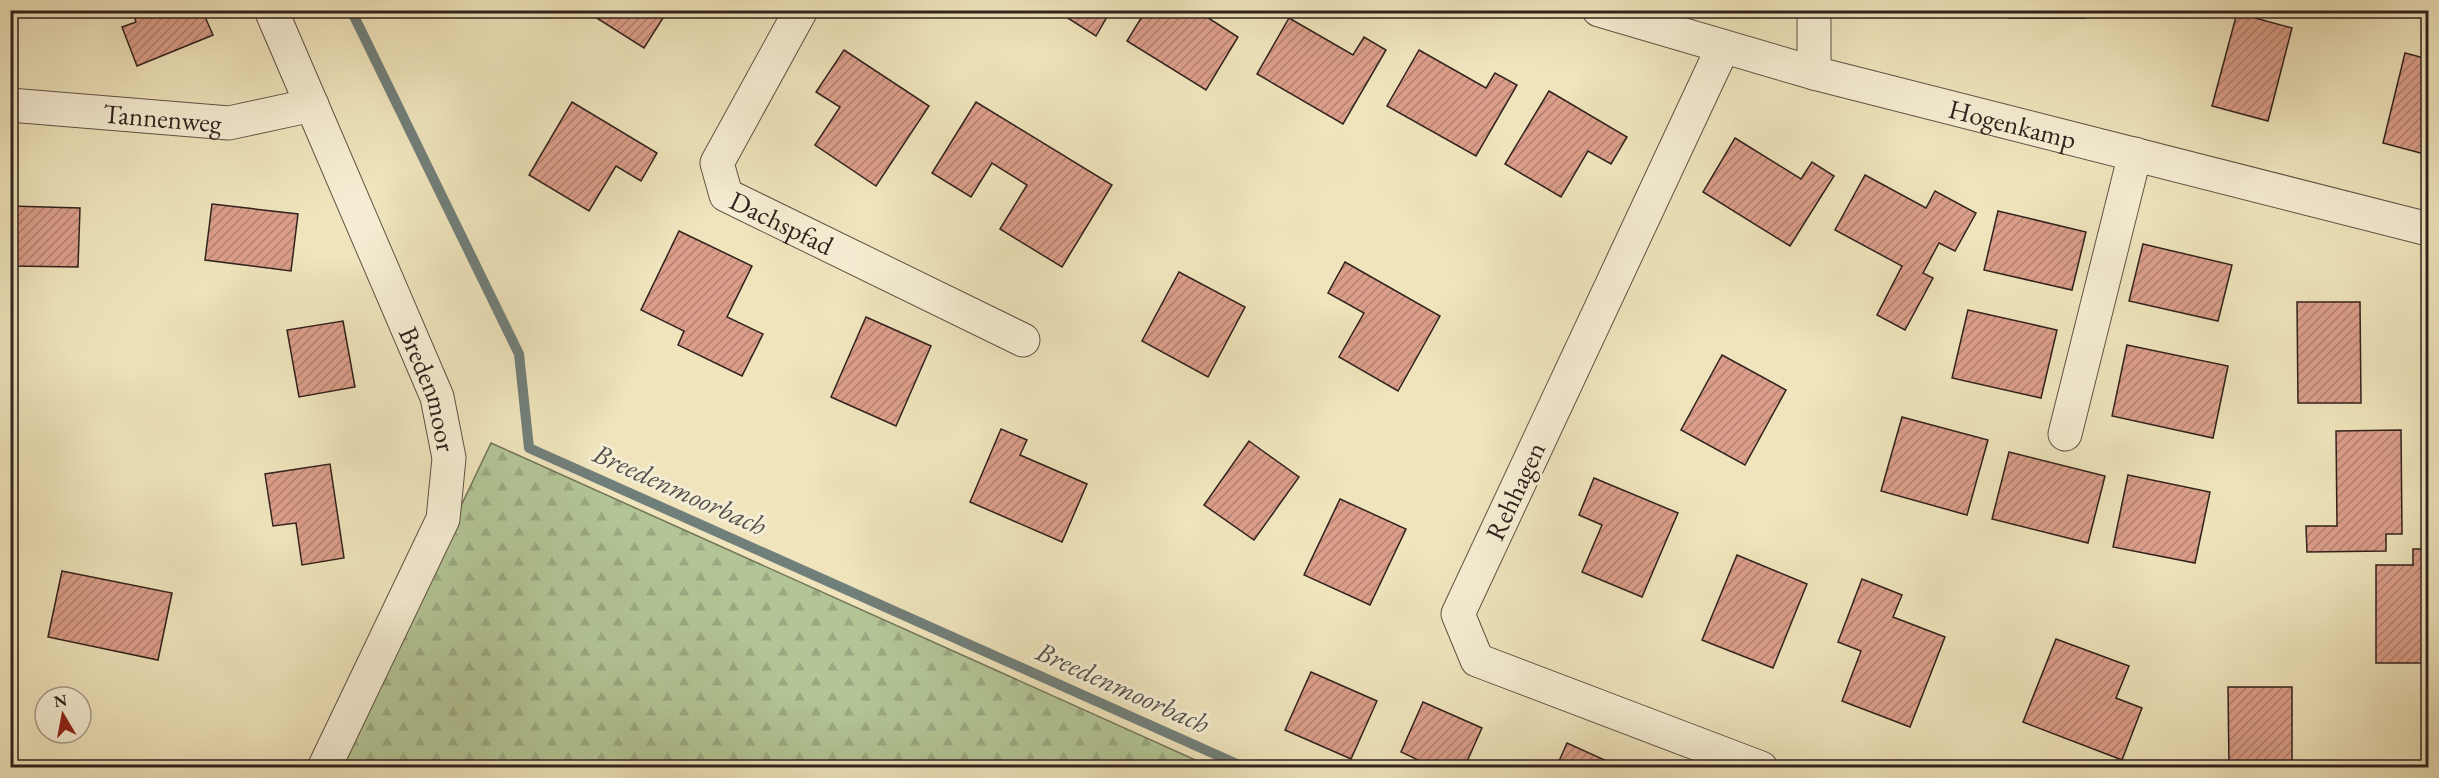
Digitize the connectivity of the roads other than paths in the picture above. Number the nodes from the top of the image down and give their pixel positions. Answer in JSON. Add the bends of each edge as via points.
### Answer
{"nodes":[{"id":1,"x":271,"y":10,"type":"edge"},
{"id":2,"x":801,"y":10,"type":"edge"},
{"id":3,"x":1599,"y":10,"type":"edge"},
{"id":4,"x":1814,"y":10,"type":"edge"},
{"id":5,"x":1723,"y":47,"type":"junction"},
{"id":6,"x":1814,"y":73,"type":"junction"},
{"id":7,"x":10,"y":105,"type":"edge"},
{"id":8,"x":312,"y":105,"type":"junction"},
{"id":9,"x":2135,"y":154,"type":"junction"},
{"id":10,"x":2428,"y":229,"type":"edge"},
{"id":11,"x":1023,"y":340,"type":"dead end"},
{"id":12,"x":2065,"y":434,"type":"dead end"},
{"id":13,"x":324,"y":768,"type":"edge"},
{"id":14,"x":1761,"y":768,"type":"edge"}],
"edges":[{"from":1,"to":8,"type":"street","name":"Bredenmoor"},
{"from":2,"to":11,"type":"street","name":"Dachspfad","via":[[717,163],[726,195]]},
{"from":3,"to":5,"type":"street","name":"Hogenkamp"},
{"from":4,"to":6,"type":"street"},
{"from":5,"to":6,"type":"street","name":"Hogenkamp"},
{"from":5,"to":14,"type":"street","name":"Rehhagen","via":[[1458,614],[1477,660]]},
{"from":6,"to":9,"type":"street","name":"Hogenkamp"},
{"from":7,"to":8,"type":"street","name":"Tannenweg","via":[[228,123]]},
{"from":8,"to":13,"type":"street","name":"Bredenmoor","via":[[437,397],[449,458],[443,519]]},
{"from":9,"to":10,"type":"street","name":"Hogenkamp"},
{"from":9,"to":12,"type":"street"}]}
